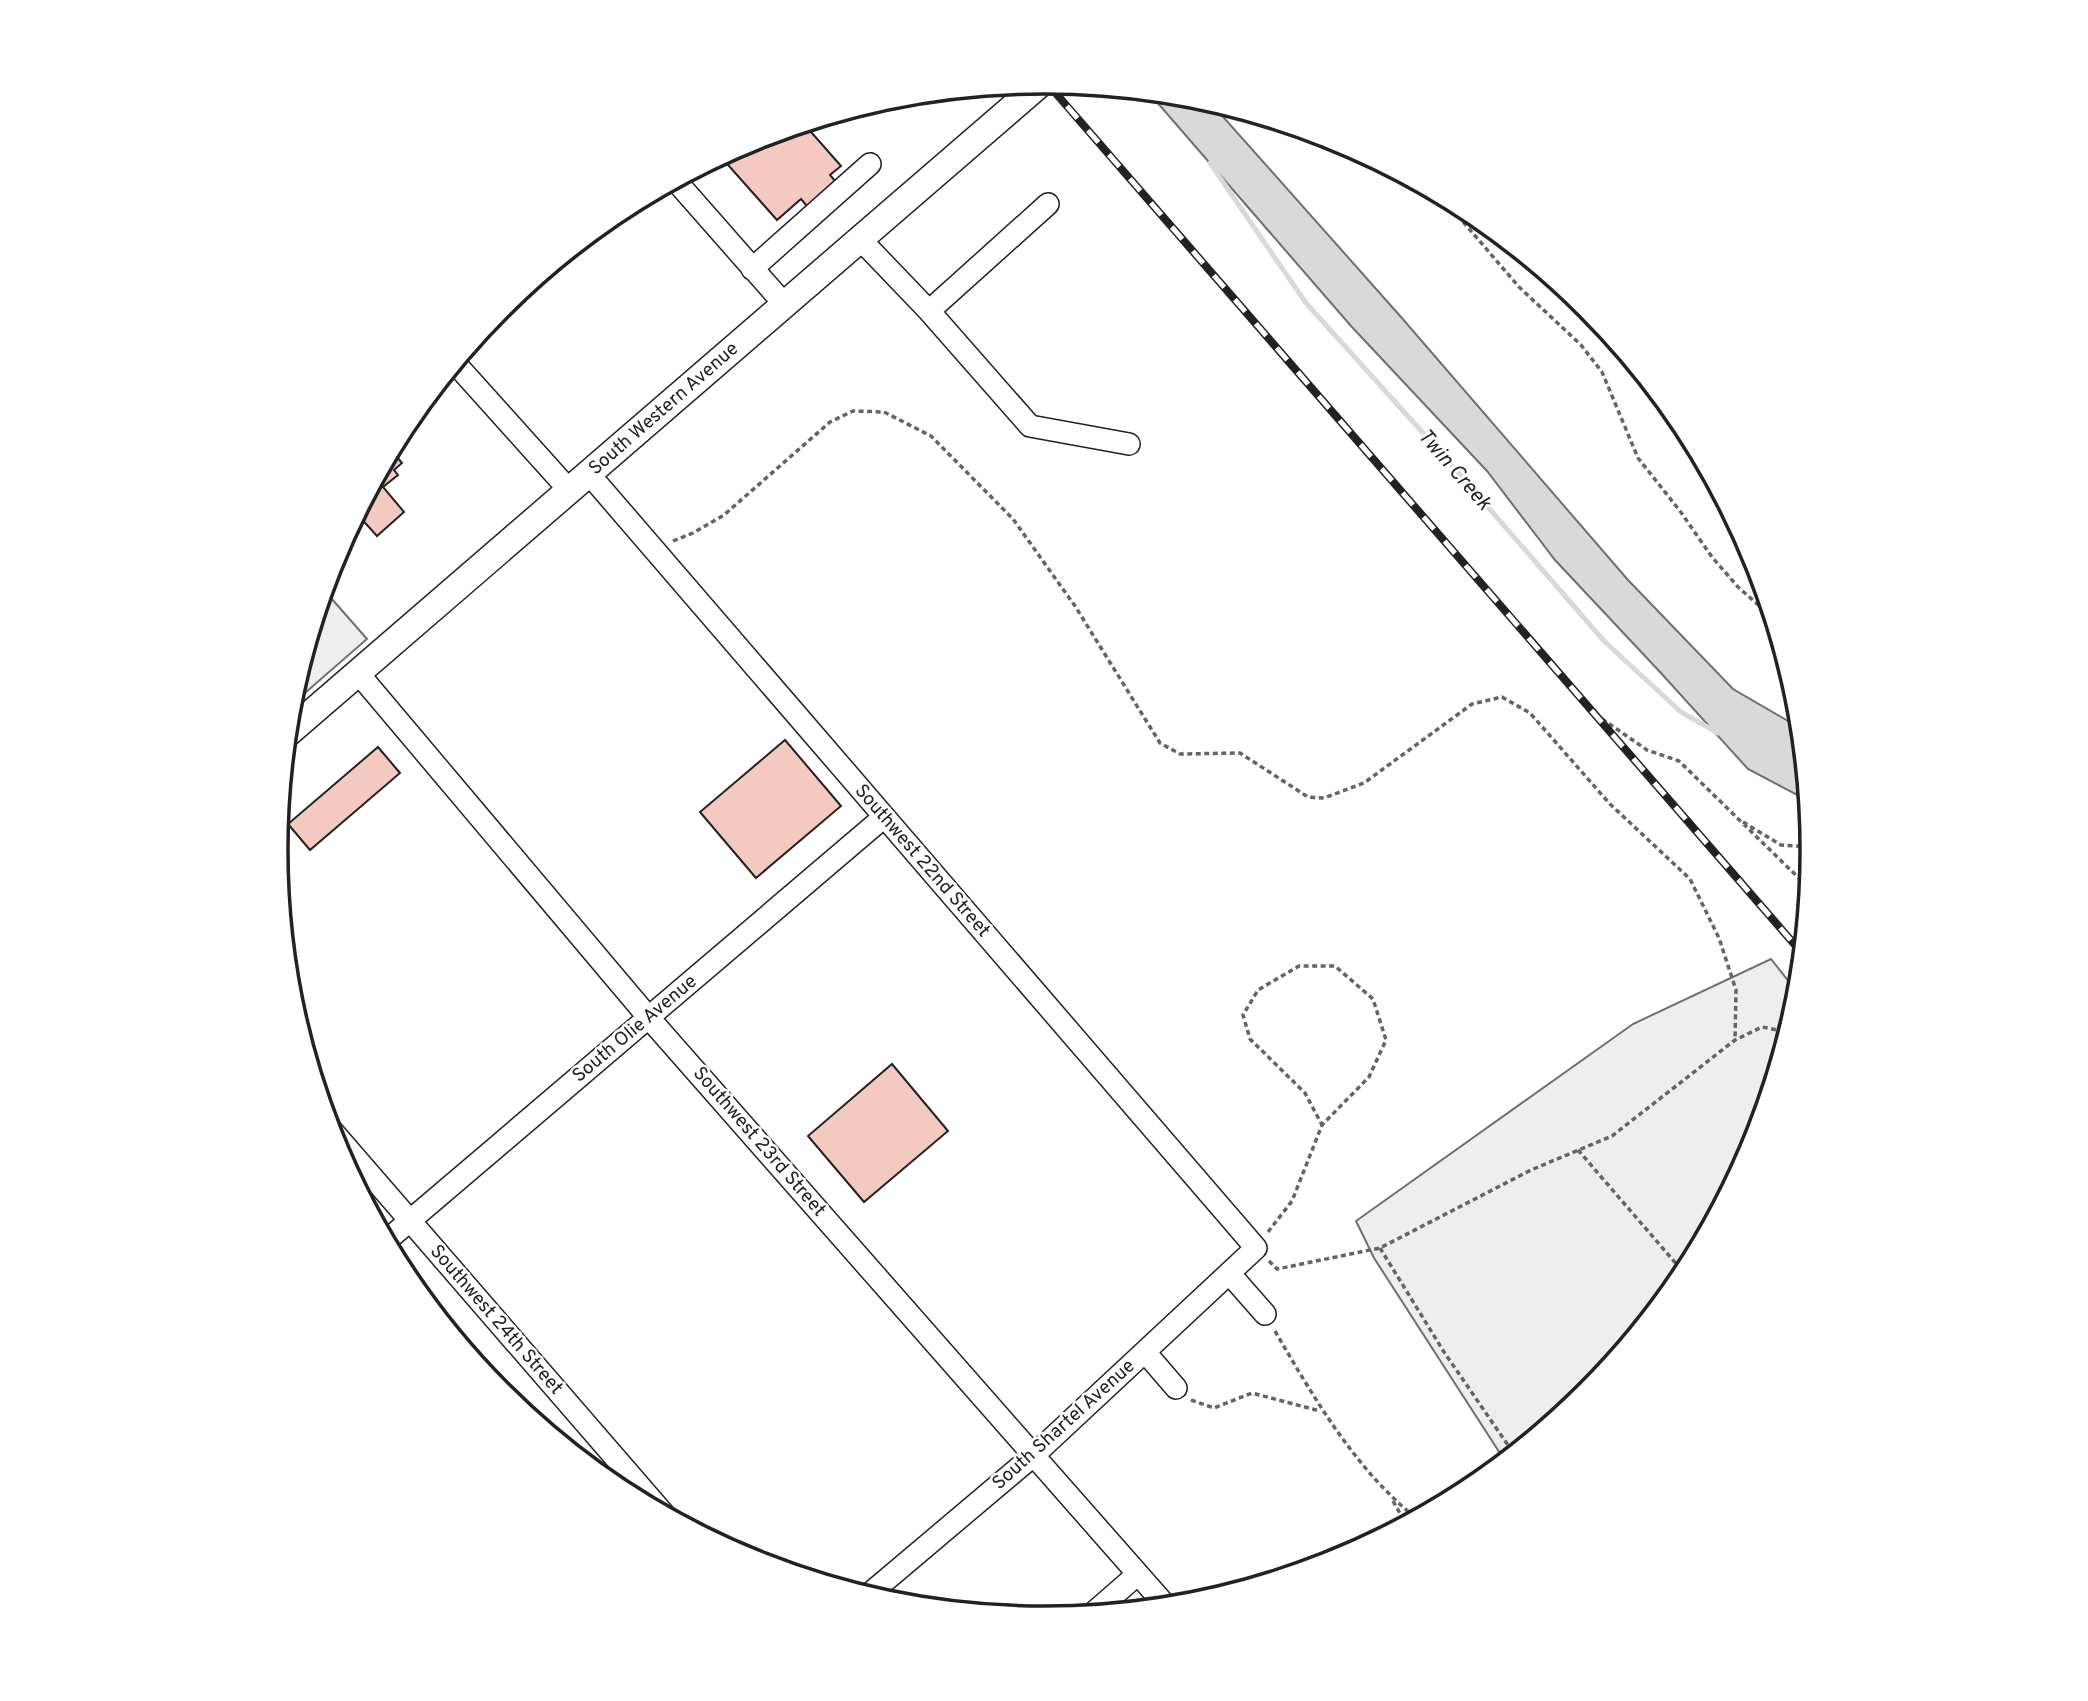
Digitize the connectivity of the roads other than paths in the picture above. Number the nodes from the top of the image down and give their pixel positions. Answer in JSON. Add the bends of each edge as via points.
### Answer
{"nodes":[{"id":1,"x":1027,"y":95,"type":"edge"},
{"id":2,"x":870,"y":164,"type":"dead end"},
{"id":3,"x":682,"y":187,"type":"edge"},
{"id":4,"x":1048,"y":204,"type":"dead end"},
{"id":5,"x":860,"y":239,"type":"junction"},
{"id":6,"x":752,"y":269,"type":"junction"},
{"id":7,"x":785,"y":304,"type":"junction"},
{"id":8,"x":929,"y":311,"type":"junction"},
{"id":9,"x":461,"y":369,"type":"edge"},
{"id":10,"x":1129,"y":444,"type":"dead end"},
{"id":11,"x":579,"y":482,"type":"junction"},
{"id":12,"x":358,"y":673,"type":"junction"},
{"id":13,"x":299,"y":723,"type":"edge"},
{"id":14,"x":884,"y":817,"type":"junction"},
{"id":15,"x":649,"y":1018,"type":"junction"},
{"id":16,"x":352,"y":1153,"type":"edge"},
{"id":17,"x":410,"y":1220,"type":"junction"},
{"id":18,"x":393,"y":1235,"type":"edge"},
{"id":19,"x":1256,"y":1248,"type":"joint"},
{"id":20,"x":1229,"y":1273,"type":"junction"},
{"id":21,"x":1265,"y":1314,"type":"road end"},
{"id":22,"x":1145,"y":1352,"type":"junction"},
{"id":23,"x":1176,"y":1388,"type":"road end"},
{"id":24,"x":1034,"y":1455,"type":"junction"},
{"id":25,"x":645,"y":1492,"type":"edge"},
{"id":26,"x":1138,"y":1574,"type":"junction"},
{"id":27,"x":877,"y":1588,"type":"edge"},
{"id":28,"x":1159,"y":1597,"type":"edge"},
{"id":29,"x":1104,"y":1604,"type":"edge"}],
"edges":[{"from":1,"to":5,"type":"main road","name":"South Western Avenue"},
{"from":2,"to":6,"type":"street"},
{"from":3,"to":6,"type":"street"},
{"from":4,"to":8,"type":"street"},
{"from":5,"to":7,"type":"main road","name":"South Western Avenue"},
{"from":5,"to":8,"type":"street"},
{"from":6,"to":7,"type":"street"},
{"from":7,"to":11,"type":"main road","name":"South Western Avenue"},
{"from":8,"to":10,"type":"street","via":[[1030,426]]},
{"from":9,"to":11,"type":"street","name":"Southwest 22nd Street"},
{"from":11,"to":12,"type":"main road","name":"South Western Avenue"},
{"from":11,"to":14,"type":"street","name":"Southwest 22nd Street","via":[[653,549]]},
{"from":12,"to":13,"type":"main road","name":"South Western Avenue"},
{"from":12,"to":15,"type":"street","name":"Southwest 23rd Street"},
{"from":14,"to":15,"type":"street","name":"South Olie Avenue"},
{"from":14,"to":19,"type":"street","name":"Southwest 22nd Street"},
{"from":15,"to":17,"type":"street","name":"South Olie Avenue"},
{"from":15,"to":24,"type":"street","name":"Southwest 23rd Street"},
{"from":16,"to":17,"type":"street","name":"Southwest 24th Street"},
{"from":17,"to":18,"type":"street","name":"South Olie Avenue"},
{"from":17,"to":25,"type":"street","name":"Southwest 24th Street"},
{"from":19,"to":20,"type":"street","name":"South Shartel Avenue"},
{"from":20,"to":21,"type":"street"},
{"from":20,"to":22,"type":"street","name":"South Shartel Avenue"},
{"from":22,"to":23,"type":"street"},
{"from":22,"to":24,"type":"street","name":"South Shartel Avenue"},
{"from":24,"to":26,"type":"street","name":"Southwest 23rd Street"},
{"from":24,"to":27,"type":"street","name":"South Shartel Avenue"},
{"from":26,"to":28,"type":"street","name":"Southwest 23rd Street"},
{"from":26,"to":29,"type":"street"}]}
